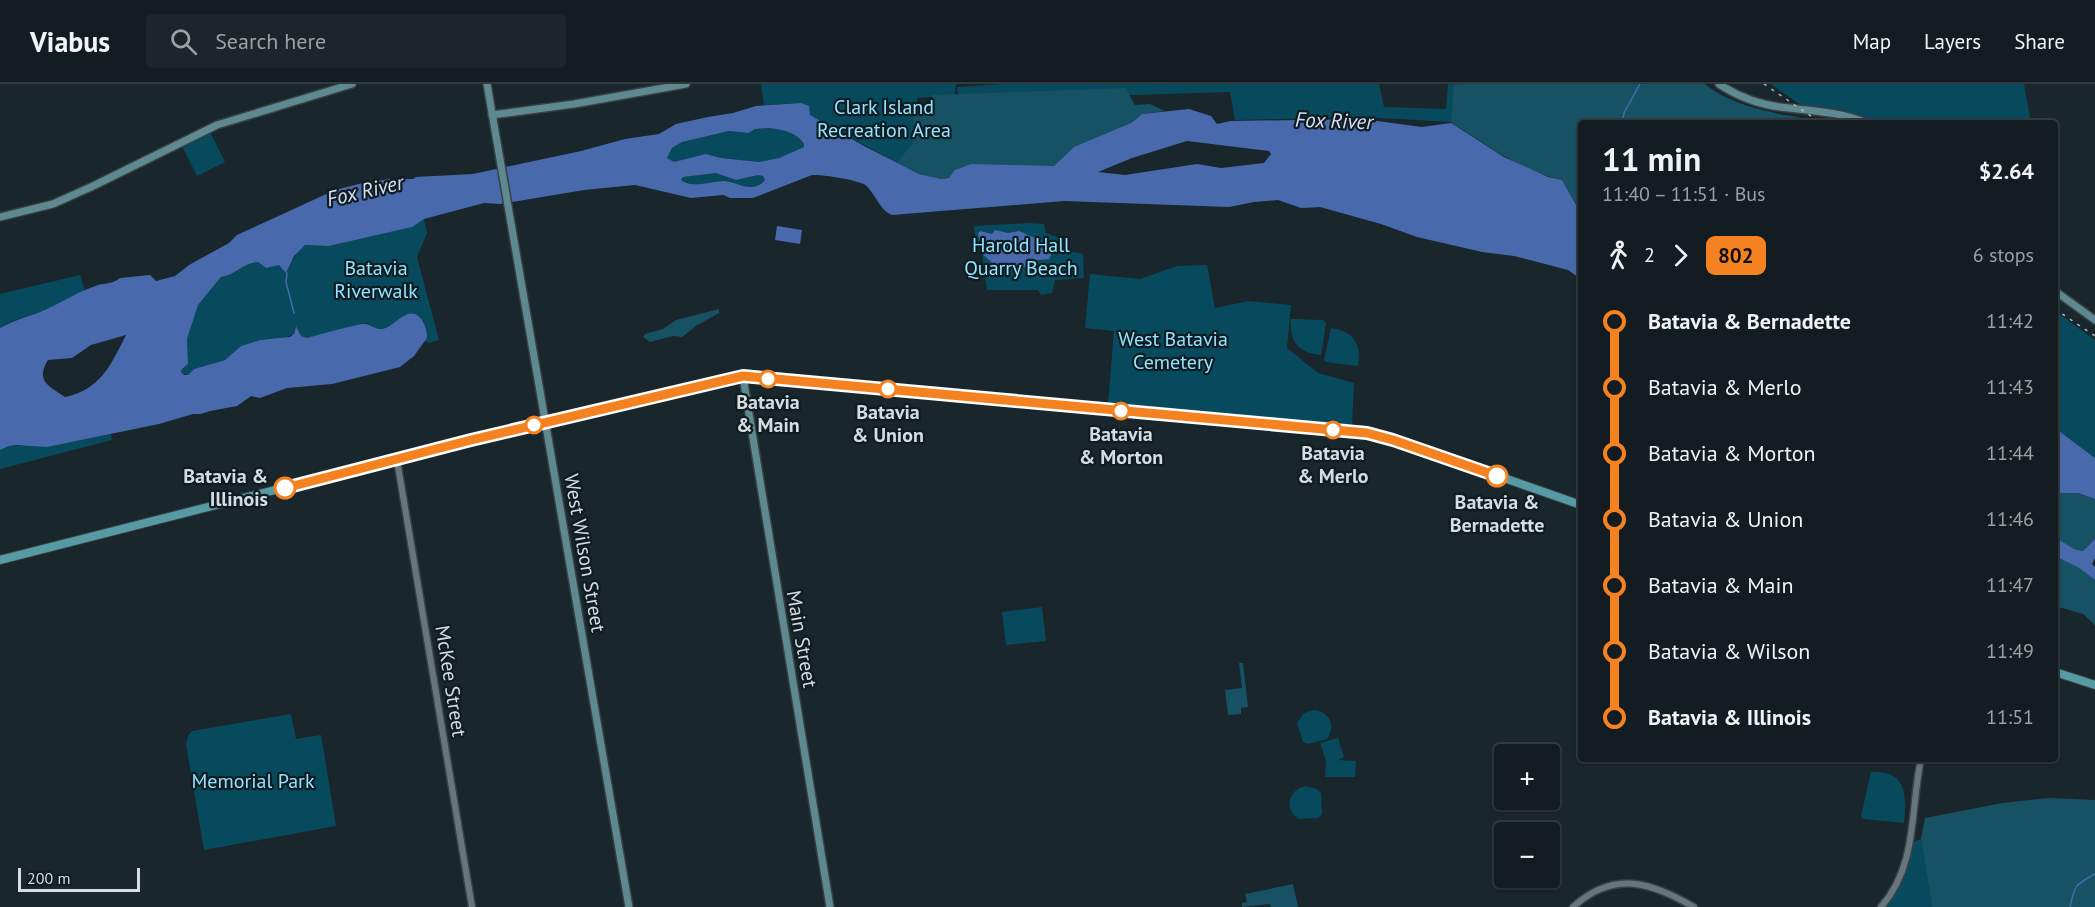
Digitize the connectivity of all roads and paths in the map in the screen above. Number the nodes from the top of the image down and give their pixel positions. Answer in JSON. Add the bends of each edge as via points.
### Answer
{"nodes":[{"id":1,"x":352,"y":84,"type":"edge"},
{"id":2,"x":487,"y":84,"type":"edge"},
{"id":3,"x":686,"y":84,"type":"edge"},
{"id":4,"x":1719,"y":84,"type":"edge"},
{"id":5,"x":492,"y":115,"type":"junction"},
{"id":6,"x":1858,"y":120,"type":"edge"},
{"id":7,"x":0,"y":217,"type":"edge"},
{"id":8,"x":2058,"y":293,"type":"edge"},
{"id":9,"x":2095,"y":320,"type":"edge"},
{"id":10,"x":743,"y":376,"type":"junction"},
{"id":11,"x":546,"y":422,"type":"junction"},
{"id":12,"x":397,"y":460,"type":"junction"},
{"id":13,"x":1578,"y":504,"type":"edge"},
{"id":14,"x":0,"y":560,"type":"edge"},
{"id":15,"x":2058,"y":673,"type":"edge"},
{"id":16,"x":2095,"y":685,"type":"edge"},
{"id":17,"x":1921,"y":762,"type":"edge"},
{"id":18,"x":472,"y":907,"type":"edge"},
{"id":19,"x":629,"y":907,"type":"edge"},
{"id":20,"x":830,"y":907,"type":"edge"},
{"id":21,"x":1573,"y":907,"type":"edge"},
{"id":22,"x":1694,"y":907,"type":"edge"},
{"id":23,"x":1881,"y":907,"type":"edge"}],
"edges":[{"from":1,"to":7,"type":"main road","via":[[217,125],[53,204]]},
{"from":2,"to":5,"type":"main road","name":"West Wilson Street"},
{"from":3,"to":5,"type":"main road"},
{"from":4,"to":6,"type":"main road","via":[[1759,103],[1833,112]]},
{"from":5,"to":11,"type":"main road","name":"West Wilson Street"},
{"from":8,"to":9,"type":"main road"},
{"from":10,"to":11,"type":"main road"},
{"from":10,"to":13,"type":"main road","via":[[1367,433]]},
{"from":10,"to":20,"type":"main road","name":"Main Street"},
{"from":11,"to":12,"type":"main road"},
{"from":11,"to":19,"type":"main road","name":"West Wilson Street"},
{"from":12,"to":14,"type":"main road"},
{"from":12,"to":18,"type":"street","name":"McKee Street"},
{"from":15,"to":16,"type":"main road"},
{"from":17,"to":23,"type":"street","via":[[1907,858]]},
{"from":21,"to":22,"type":"street","via":[[1604,888],[1623,884],[1656,887]]}]}
